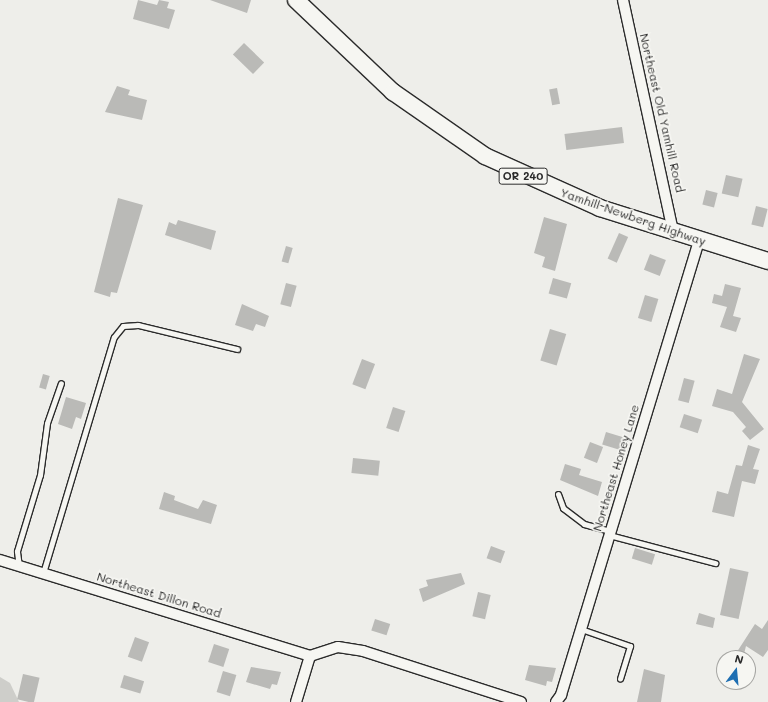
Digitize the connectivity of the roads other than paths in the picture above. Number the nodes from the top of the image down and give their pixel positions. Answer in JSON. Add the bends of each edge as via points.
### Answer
{"nodes":[{"id":1,"x":296,"y":0,"type":"edge"},
{"id":2,"x":623,"y":0,"type":"edge"},
{"id":3,"x":673,"y":232,"type":"junction"},
{"id":4,"x":700,"y":240,"type":"junction"},
{"id":5,"x":768,"y":261,"type":"edge"},
{"id":6,"x":237,"y":349,"type":"dead end"},
{"id":7,"x":60,"y":383,"type":"dead end"},
{"id":8,"x":558,"y":494,"type":"dead end"},
{"id":9,"x":609,"y":533,"type":"junction"},
{"id":10,"x":0,"y":560,"type":"edge"},
{"id":11,"x":715,"y":563,"type":"dead end"},
{"id":12,"x":19,"y":566,"type":"junction"},
{"id":13,"x":43,"y":573,"type":"junction"},
{"id":14,"x":581,"y":629,"type":"junction"},
{"id":15,"x":310,"y":656,"type":"junction"},
{"id":16,"x":620,"y":679,"type":"dead end"},
{"id":17,"x":296,"y":702,"type":"edge"},
{"id":18,"x":521,"y":702,"type":"edge"},
{"id":19,"x":556,"y":702,"type":"edge"}],
"edges":[{"from":1,"to":3,"type":"main road","name":"Yamhill-Newberg Highway","number":"OR 240","via":[[392,92],[479,152],[559,192]]},
{"from":2,"to":3,"type":"street","name":"Northeast Old Yamhill Road"},
{"from":3,"to":4,"type":"main road","name":"Yamhill-Newberg Highway","number":"OR 240"},
{"from":4,"to":5,"type":"main road","name":"Yamhill-Newberg Highway","number":"OR 240"},
{"from":4,"to":9,"type":"street","name":"Northeast Honey Lane"},
{"from":6,"to":13,"type":"lane","via":[[138,325],[123,326],[114,337]]},
{"from":7,"to":12,"type":"lane","via":[[47,423],[40,475],[17,551]]},
{"from":8,"to":9,"type":"lane","via":[[563,508],[584,524]]},
{"from":9,"to":11,"type":"lane"},
{"from":9,"to":14,"type":"street","name":"Northeast Honey Lane"},
{"from":10,"to":12,"type":"street","name":"Northeast Dillon Road"},
{"from":12,"to":13,"type":"street","name":"Northeast Dillon Road"},
{"from":13,"to":15,"type":"street","name":"Northeast Dillon Road"},
{"from":14,"to":16,"type":"lane","via":[[630,646]]},
{"from":14,"to":19,"type":"street","name":"Northeast Honey Lane","via":[[561,696]]},
{"from":15,"to":17,"type":"street"},
{"from":15,"to":18,"type":"street","via":[[324,649],[351,648]]}]}
